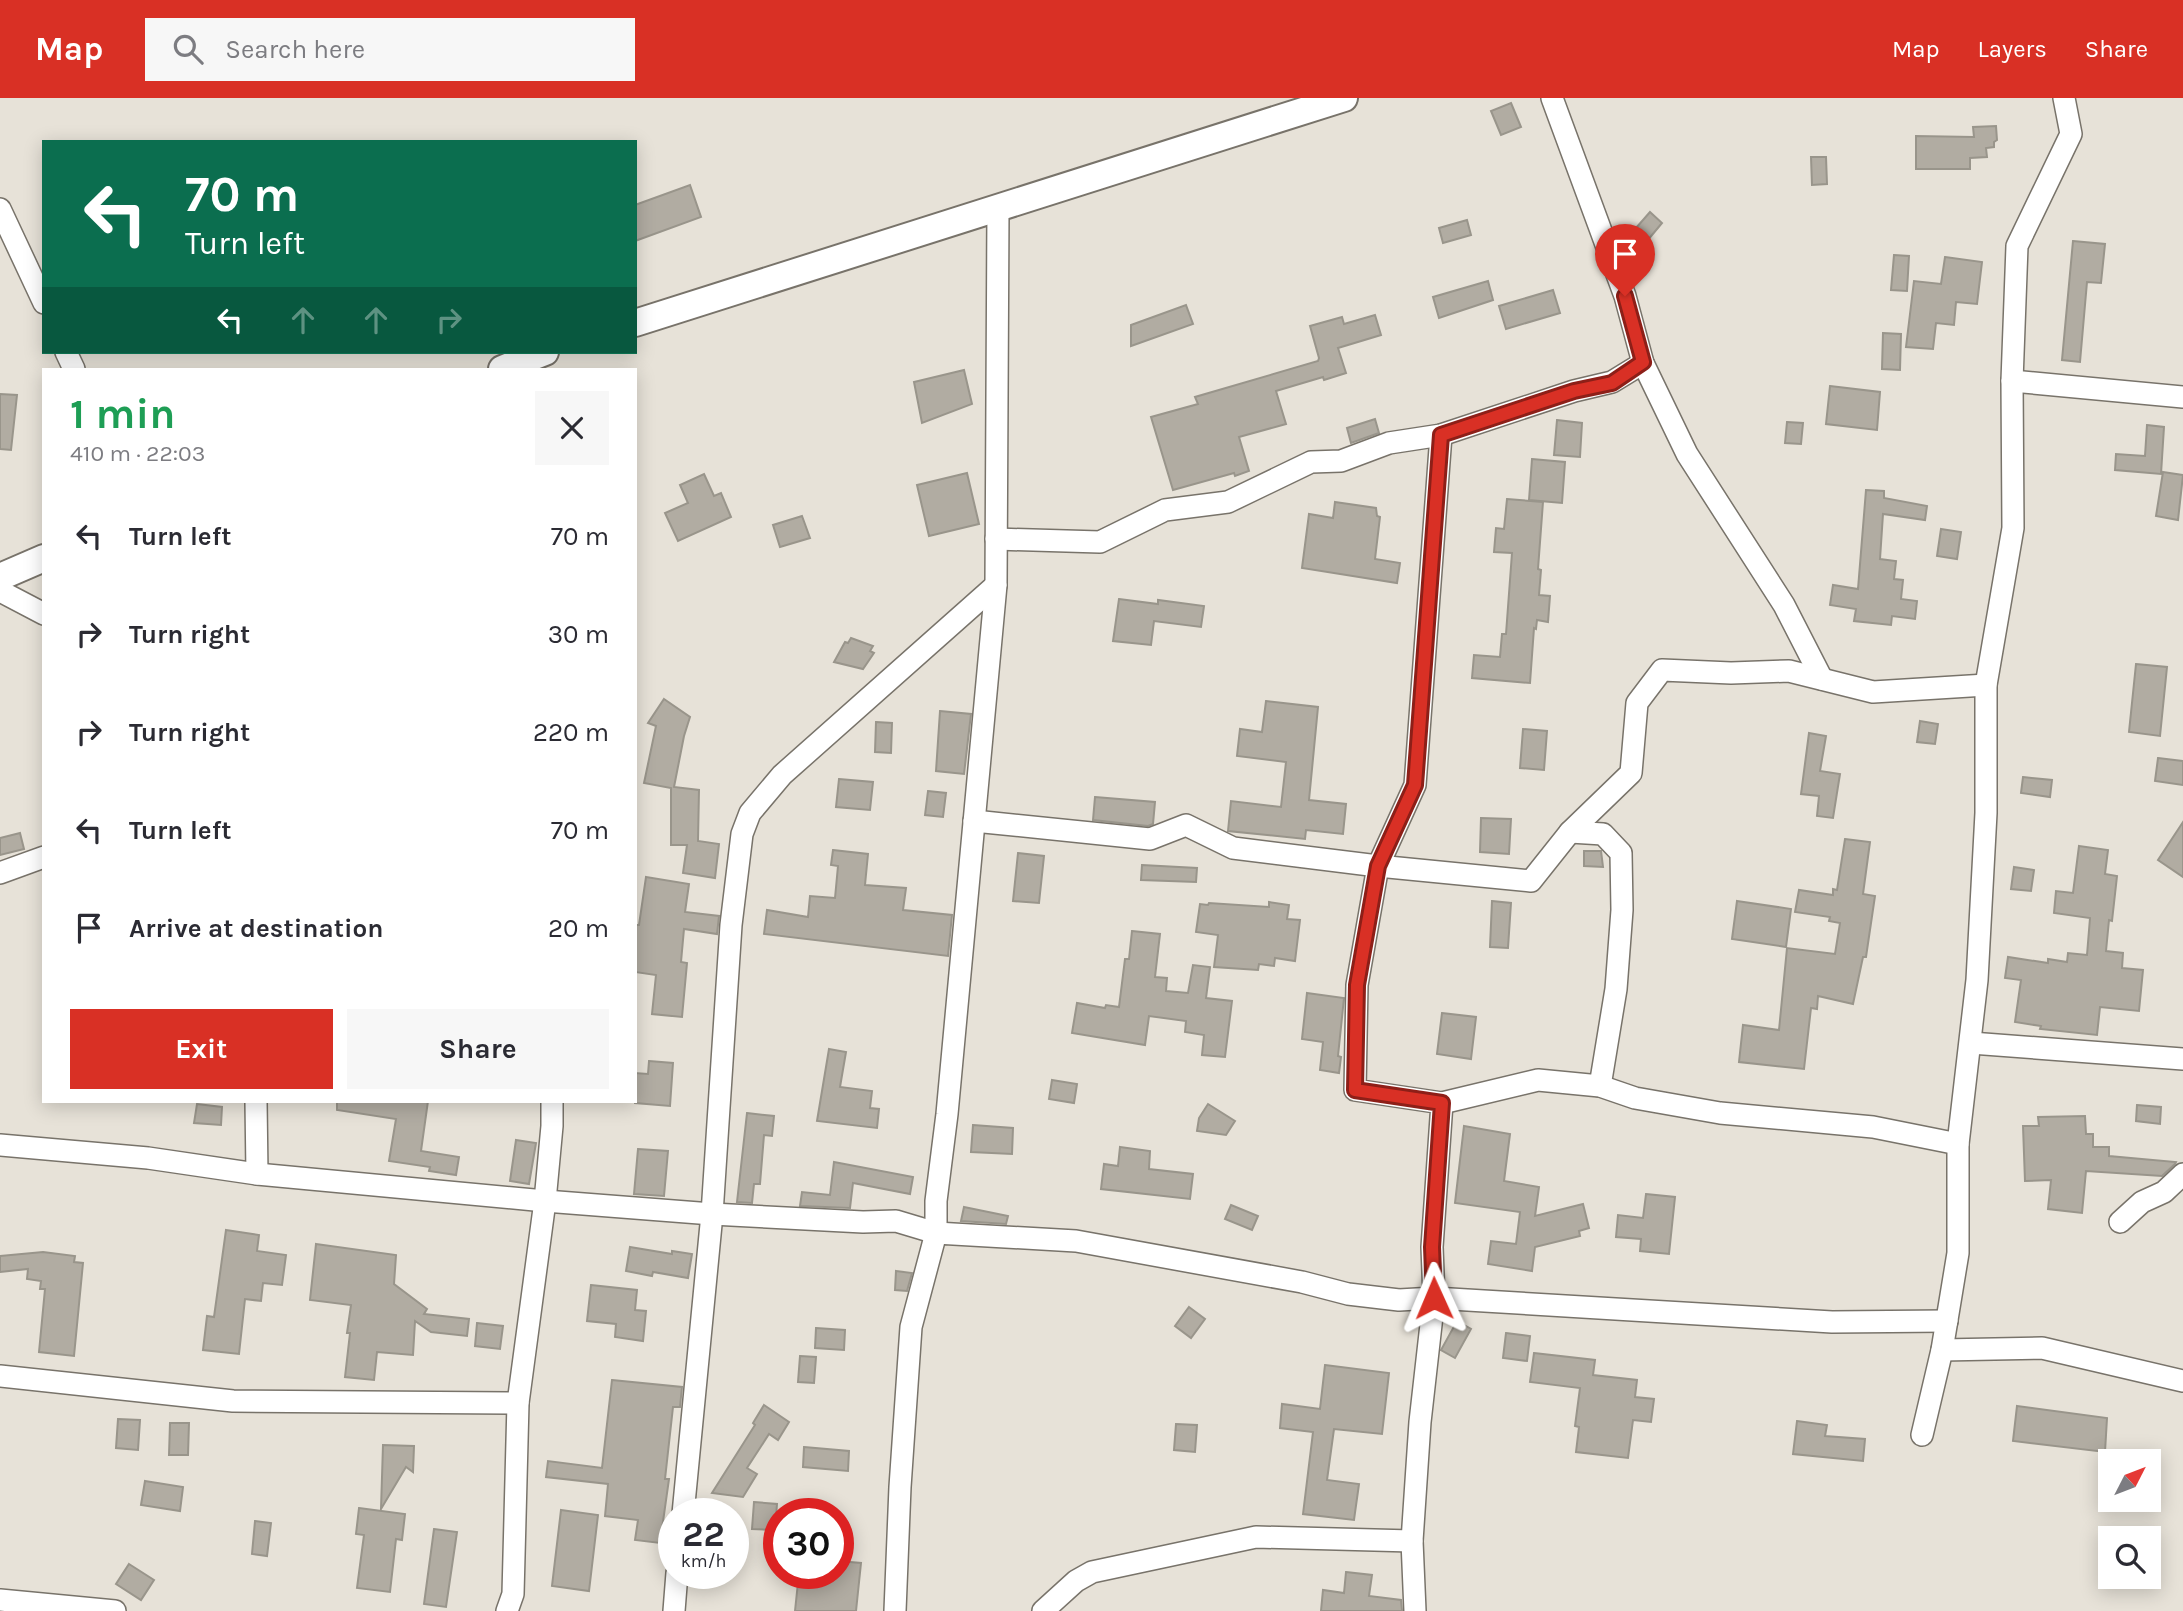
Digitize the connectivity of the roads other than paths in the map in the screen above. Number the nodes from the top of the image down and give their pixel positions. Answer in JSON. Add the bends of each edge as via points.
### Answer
{"nodes":[{"id":1,"x":1344,"y":98,"type":"edge"},
{"id":2,"x":1552,"y":98,"type":"edge"},
{"id":3,"x":2064,"y":98,"type":"edge"},
{"id":4,"x":0,"y":209,"type":"edge"},
{"id":5,"x":998,"y":209,"type":"junction"},
{"id":6,"x":42,"y":299,"type":"edge"},
{"id":7,"x":637,"y":322,"type":"edge"},
{"id":8,"x":540,"y":354,"type":"edge"},
{"id":9,"x":1643,"y":362,"type":"junction"},
{"id":10,"x":505,"y":368,"type":"edge"},
{"id":11,"x":2012,"y":381,"type":"junction"},
{"id":12,"x":2183,"y":397,"type":"edge"},
{"id":13,"x":1441,"y":435,"type":"junction"},
{"id":14,"x":996,"y":539,"type":"junction"},
{"id":15,"x":42,"y":559,"type":"edge"},
{"id":16,"x":0,"y":576,"type":"edge"},
{"id":17,"x":996,"y":585,"type":"junction"},
{"id":18,"x":0,"y":591,"type":"edge"},
{"id":19,"x":42,"y":613,"type":"edge"},
{"id":20,"x":1822,"y":679,"type":"junction"},
{"id":21,"x":1986,"y":685,"type":"junction"},
{"id":22,"x":974,"y":821,"type":"junction"},
{"id":23,"x":1570,"y":832,"type":"junction"},
{"id":24,"x":42,"y":858,"type":"edge"},
{"id":25,"x":1378,"y":866,"type":"junction"},
{"id":26,"x":0,"y":873,"type":"edge"},
{"id":27,"x":1971,"y":1043,"type":"junction"},
{"id":28,"x":2183,"y":1059,"type":"edge"},
{"id":29,"x":1600,"y":1086,"type":"junction"},
{"id":30,"x":256,"y":1103,"type":"edge"},
{"id":31,"x":552,"y":1103,"type":"edge"},
{"id":32,"x":1442,"y":1103,"type":"junction"},
{"id":33,"x":1958,"y":1144,"type":"junction"},
{"id":34,"x":0,"y":1145,"type":"edge"},
{"id":35,"x":257,"y":1174,"type":"junction"},
{"id":36,"x":2183,"y":1174,"type":"edge"},
{"id":37,"x":545,"y":1201,"type":"junction"},
{"id":38,"x":712,"y":1214,"type":"junction"},
{"id":39,"x":2120,"y":1222,"type":"dead end"},
{"id":40,"x":936,"y":1233,"type":"junction"},
{"id":41,"x":1434,"y":1298,"type":"junction"},
{"id":42,"x":1947,"y":1321,"type":"junction"},
{"id":43,"x":1942,"y":1350,"type":"junction"},
{"id":44,"x":0,"y":1376,"type":"edge"},
{"id":45,"x":2183,"y":1381,"type":"edge"},
{"id":46,"x":518,"y":1404,"type":"junction"},
{"id":47,"x":1922,"y":1434,"type":"dead end"},
{"id":48,"x":685,"y":1498,"type":"edge"},
{"id":49,"x":1412,"y":1541,"type":"junction"},
{"id":50,"x":676,"y":1589,"type":"edge"},
{"id":51,"x":5,"y":1604,"type":"edge"},
{"id":52,"x":115,"y":1611,"type":"edge"},
{"id":53,"x":507,"y":1611,"type":"edge"},
{"id":54,"x":674,"y":1611,"type":"edge"},
{"id":55,"x":895,"y":1611,"type":"edge"},
{"id":56,"x":1044,"y":1611,"type":"edge"},
{"id":57,"x":1415,"y":1611,"type":"edge"}],
"edges":[{"from":1,"to":5,"type":"street"},
{"from":2,"to":9,"type":"street","via":[[1625,296]]},
{"from":3,"to":11,"type":"street","via":[[2071,134],[2017,246]]},
{"from":4,"to":6,"type":"street"},
{"from":5,"to":7,"type":"street"},
{"from":5,"to":14,"type":"street"},
{"from":8,"to":10,"type":"street"},
{"from":9,"to":13,"type":"street","via":[[1612,383]]},
{"from":9,"to":20,"type":"street","via":[[1687,454],[1784,605]]},
{"from":11,"to":12,"type":"street"},
{"from":11,"to":21,"type":"street","via":[[2013,528]]},
{"from":13,"to":14,"type":"street","via":[[1389,443],[1341,461],[1311,463],[1228,502],[1165,510],[1100,542]]},
{"from":13,"to":25,"type":"street","via":[[1415,785]]},
{"from":14,"to":17,"type":"street"},
{"from":15,"to":16,"type":"street"},
{"from":17,"to":22,"type":"street"},
{"from":17,"to":38,"type":"street","via":[[782,775],[750,813],[742,834],[731,925]]},
{"from":18,"to":19,"type":"street"},
{"from":20,"to":21,"type":"street","via":[[1872,692]]},
{"from":20,"to":23,"type":"street","via":[[1789,671],[1662,670],[1637,703],[1631,774]]},
{"from":21,"to":27,"type":"street","via":[[1986,813]]},
{"from":22,"to":25,"type":"street","via":[[1150,839],[1185,825],[1233,848]]},
{"from":22,"to":40,"type":"street"},
{"from":23,"to":25,"type":"street","via":[[1531,881]]},
{"from":23,"to":29,"type":"street","via":[[1603,834],[1621,853],[1616,989]]},
{"from":24,"to":26,"type":"street"},
{"from":25,"to":32,"type":"street","via":[[1357,985],[1355,1090]]},
{"from":27,"to":28,"type":"street"},
{"from":27,"to":33,"type":"street"},
{"from":29,"to":32,"type":"street","via":[[1538,1080]]},
{"from":29,"to":33,"type":"street","via":[[1635,1098],[1720,1114],[1873,1127]]},
{"from":30,"to":35,"type":"street"},
{"from":31,"to":37,"type":"street"},
{"from":32,"to":41,"type":"street","via":[[1432,1247]]},
{"from":33,"to":42,"type":"street","via":[[1958,1252]]},
{"from":34,"to":35,"type":"street"},
{"from":35,"to":37,"type":"street"},
{"from":36,"to":39,"type":"street"},
{"from":37,"to":38,"type":"street"},
{"from":37,"to":46,"type":"street"},
{"from":38,"to":40,"type":"street","via":[[896,1221]]},
{"from":38,"to":48,"type":"street"},
{"from":40,"to":41,"type":"street","via":[[1076,1241],[1348,1294],[1399,1300]]},
{"from":40,"to":55,"type":"street","via":[[911,1327]]},
{"from":41,"to":42,"type":"street","via":[[1832,1322]]},
{"from":41,"to":49,"type":"street"},
{"from":42,"to":43,"type":"street"},
{"from":43,"to":45,"type":"street","via":[[2042,1348]]},
{"from":43,"to":47,"type":"street"},
{"from":44,"to":46,"type":"street","via":[[233,1401]]},
{"from":46,"to":53,"type":"street","via":[[513,1594]]},
{"from":49,"to":56,"type":"street","via":[[1256,1537],[1092,1572]]},
{"from":49,"to":57,"type":"street"},
{"from":50,"to":54,"type":"street"},
{"from":51,"to":52,"type":"street"}]}
